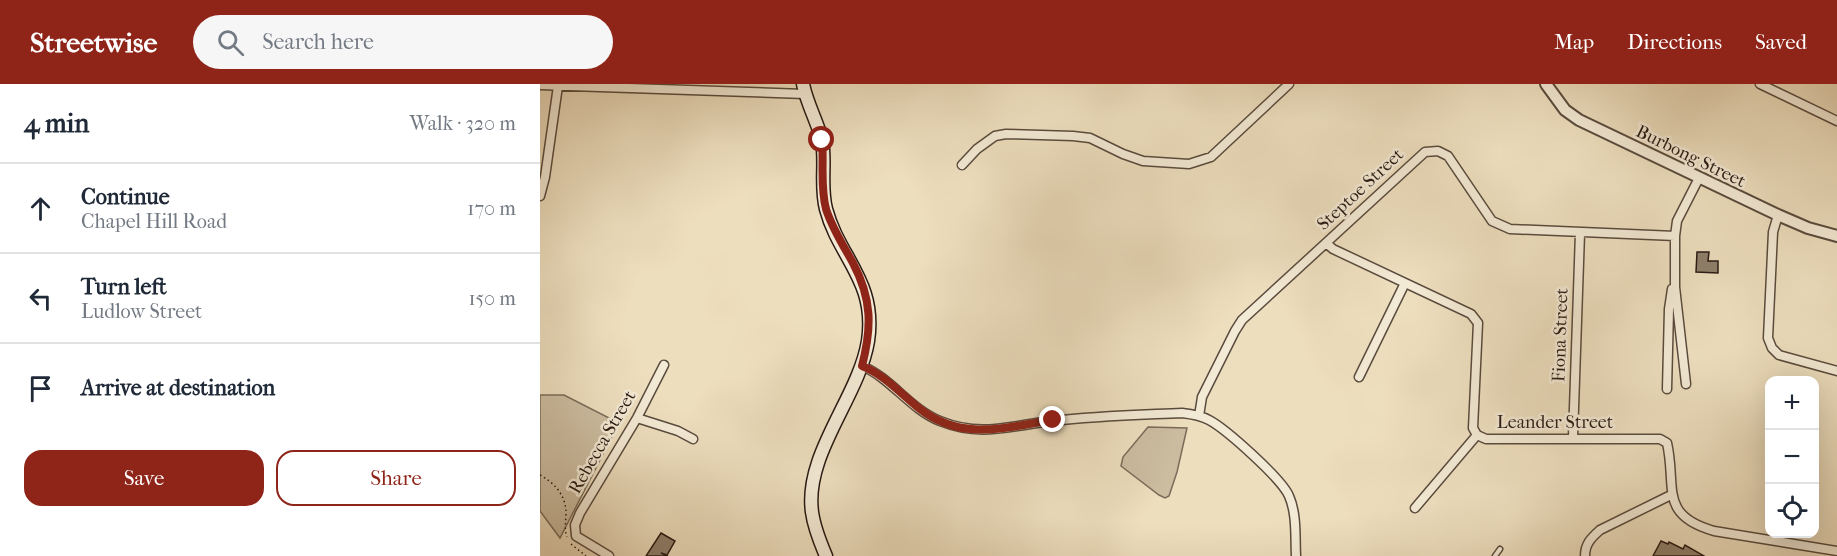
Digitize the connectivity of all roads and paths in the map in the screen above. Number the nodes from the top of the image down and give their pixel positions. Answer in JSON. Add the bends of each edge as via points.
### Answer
{"nodes":[{"id":1,"x":1289,"y":84,"type":"edge"},
{"id":2,"x":1546,"y":84,"type":"edge"},
{"id":3,"x":1760,"y":84,"type":"edge"},
{"id":4,"x":540,"y":85,"type":"edge"},
{"id":5,"x":558,"y":86,"type":"junction"},
{"id":6,"x":804,"y":89,"type":"edge"},
{"id":7,"x":1837,"y":121,"type":"edge"},
{"id":8,"x":962,"y":165,"type":"dead end"},
{"id":9,"x":1699,"y":178,"type":"junction"},
{"id":10,"x":540,"y":196,"type":"edge"},
{"id":11,"x":1778,"y":215,"type":"junction"},
{"id":12,"x":1581,"y":233,"type":"junction"},
{"id":13,"x":1675,"y":236,"type":"junction"},
{"id":14,"x":1837,"y":236,"type":"edge"},
{"id":15,"x":1326,"y":243,"type":"junction"},
{"id":16,"x":1674,"y":277,"type":"junction"},
{"id":17,"x":1405,"y":283,"type":"junction"},
{"id":18,"x":664,"y":365,"type":"dead end"},
{"id":19,"x":862,"y":366,"type":"junction"},
{"id":20,"x":1837,"y":371,"type":"edge"},
{"id":21,"x":1359,"y":377,"type":"dead end"},
{"id":22,"x":1686,"y":384,"type":"dead end"},
{"id":23,"x":1667,"y":388,"type":"dead end"},
{"id":24,"x":1199,"y":416,"type":"junction"},
{"id":25,"x":637,"y":418,"type":"junction"},
{"id":26,"x":1477,"y":435,"type":"junction"},
{"id":27,"x":1573,"y":438,"type":"junction"},
{"id":28,"x":693,"y":439,"type":"dead end"},
{"id":29,"x":540,"y":475,"type":"edge"},
{"id":30,"x":1671,"y":495,"type":"junction"},
{"id":31,"x":1416,"y":508,"type":"dead end"},
{"id":32,"x":1500,"y":549,"type":"dead end"},
{"id":33,"x":1837,"y":551,"type":"edge"},
{"id":34,"x":586,"y":556,"type":"edge"},
{"id":35,"x":609,"y":556,"type":"edge"},
{"id":36,"x":826,"y":556,"type":"edge"},
{"id":37,"x":1296,"y":556,"type":"edge"},
{"id":38,"x":1495,"y":556,"type":"edge"},
{"id":39,"x":1586,"y":556,"type":"edge"}],
"edges":[{"from":1,"to":8,"type":"street","via":[[1211,157],[1189,164],[1143,161],[1090,138],[1006,134],[995,135]]},
{"from":2,"to":9,"type":"street","name":"Burbong Street","via":[[1565,110],[1579,120]]},
{"from":3,"to":7,"type":"street"},
{"from":4,"to":5,"type":"street"},
{"from":5,"to":6,"type":"street"},
{"from":5,"to":10,"type":"street"},
{"from":6,"to":19,"type":"main road","via":[[822,140],[826,208],[867,298],[868,341]]},
{"from":9,"to":11,"type":"street","name":"Burbong Street"},
{"from":9,"to":13,"type":"street","via":[[1678,219]]},
{"from":11,"to":14,"type":"street","name":"Burbong Street"},
{"from":11,"to":20,"type":"street","via":[[1773,232],[1768,338],[1779,355]]},
{"from":12,"to":13,"type":"street","name":"Steptoe Street"},
{"from":12,"to":15,"type":"street","name":"Steptoe Street","via":[[1510,230],[1492,221],[1448,156],[1431,151],[1425,152]]},
{"from":12,"to":27,"type":"street","name":"Fiona Street"},
{"from":13,"to":16,"type":"street"},
{"from":15,"to":17,"type":"street","name":"Leander Street"},
{"from":15,"to":24,"type":"street","name":"Steptoe Street","via":[[1242,320],[1205,391]]},
{"from":16,"to":22,"type":"street"},
{"from":16,"to":23,"type":"street"},
{"from":17,"to":21,"type":"street"},
{"from":17,"to":26,"type":"street","name":"Leander Street","via":[[1471,314],[1478,323],[1473,428]]},
{"from":18,"to":25,"type":"street","name":"Rebecca Street"},
{"from":19,"to":24,"type":"street","via":[[876,372],[938,420],[971,429],[987,431],[1053,420],[1182,413]]},
{"from":19,"to":36,"type":"main road","via":[[819,461],[813,484],[812,512]]},
{"from":24,"to":37,"type":"street","via":[[1226,432],[1281,483],[1290,497]]},
{"from":25,"to":28,"type":"street"},
{"from":25,"to":35,"type":"street","name":"Rebecca Street","via":[[575,525],[576,536]]},
{"from":26,"to":27,"type":"street","name":"Leander Street","via":[[1486,439]]},
{"from":26,"to":31,"type":"street"},
{"from":27,"to":30,"type":"street","name":"Leander Street","via":[[1667,442]]},
{"from":29,"to":34,"type":"path","via":[[559,490],[565,502],[566,535]]},
{"from":30,"to":33,"type":"street","via":[[1684,517],[1697,526]]},
{"from":30,"to":39,"type":"street","via":[[1600,530],[1590,538]]},
{"from":32,"to":38,"type":"lane"}]}
